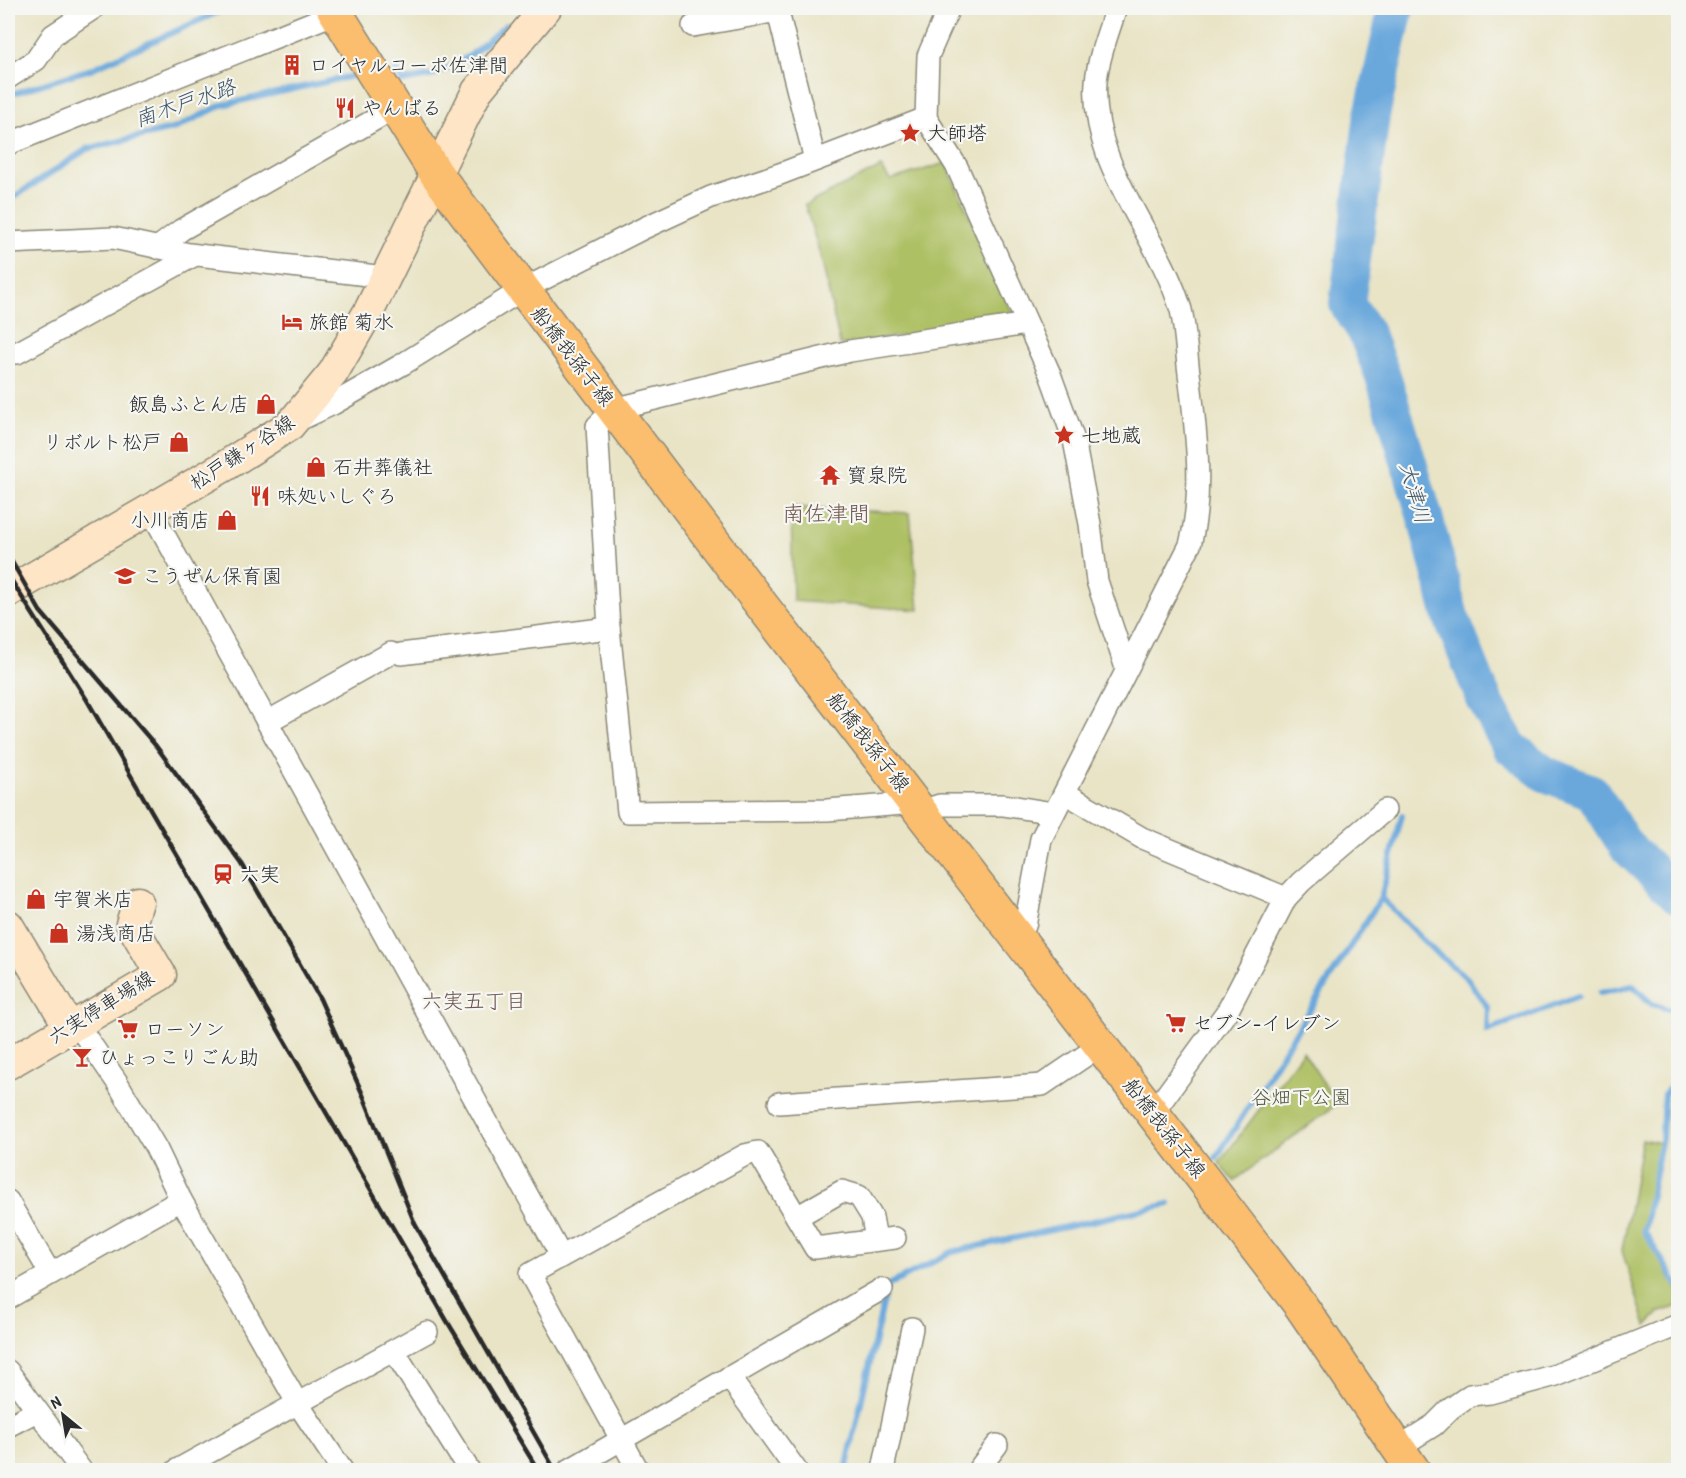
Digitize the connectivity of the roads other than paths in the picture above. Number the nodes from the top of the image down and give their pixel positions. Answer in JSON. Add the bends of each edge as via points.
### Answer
{"nodes":[{"id":1,"x":94,"y":8,"type":"edge"},
{"id":2,"x":546,"y":8,"type":"edge"},
{"id":3,"x":949,"y":8,"type":"edge"},
{"id":4,"x":1116,"y":8,"type":"edge"},
{"id":5,"x":777,"y":9,"type":"edge"},
{"id":6,"x":335,"y":10,"type":"edge"},
{"id":7,"x":693,"y":26,"type":"dead end"},
{"id":8,"x":8,"y":78,"type":"edge"},
{"id":9,"x":395,"y":108,"type":"junction"},
{"id":10,"x":926,"y":118,"type":"junction"},
{"id":11,"x":8,"y":144,"type":"edge"},
{"id":12,"x":815,"y":160,"type":"junction"},
{"id":13,"x":436,"y":175,"type":"junction"},
{"id":14,"x":8,"y":243,"type":"edge"},
{"id":15,"x":157,"y":248,"type":"junction"},
{"id":16,"x":195,"y":255,"type":"junction"},
{"id":17,"x":385,"y":277,"type":"junction"},
{"id":18,"x":522,"y":290,"type":"junction"},
{"id":19,"x":1027,"y":324,"type":"junction"},
{"id":20,"x":8,"y":351,"type":"edge"},
{"id":21,"x":614,"y":409,"type":"junction"},
{"id":22,"x":290,"y":425,"type":"junction"},
{"id":23,"x":150,"y":509,"type":"junction"},
{"id":24,"x":8,"y":592,"type":"edge"},
{"id":25,"x":609,"y":628,"type":"junction"},
{"id":26,"x":1126,"y":668,"type":"junction"},
{"id":27,"x":267,"y":722,"type":"junction"},
{"id":28,"x":1065,"y":793,"type":"junction"},
{"id":29,"x":919,"y":807,"type":"junction"},
{"id":30,"x":1385,"y":810,"type":"dead end"},
{"id":31,"x":1053,"y":813,"type":"junction"},
{"id":32,"x":1286,"y":898,"type":"junction"},
{"id":33,"x":138,"y":902,"type":"dead end"},
{"id":34,"x":8,"y":925,"type":"edge"},
{"id":35,"x":1016,"y":934,"type":"junction"},
{"id":36,"x":73,"y":1026,"type":"junction"},
{"id":37,"x":1101,"y":1045,"type":"junction"},
{"id":38,"x":8,"y":1064,"type":"edge"},
{"id":39,"x":779,"y":1103,"type":"dead end"},
{"id":40,"x":1154,"y":1113,"type":"junction"},
{"id":41,"x":181,"y":1200,"type":"junction"},
{"id":42,"x":8,"y":1201,"type":"edge"},
{"id":43,"x":797,"y":1217,"type":"junction"},
{"id":44,"x":561,"y":1256,"type":"junction"},
{"id":45,"x":50,"y":1273,"type":"junction"},
{"id":46,"x":882,"y":1289,"type":"dead end"},
{"id":47,"x":8,"y":1298,"type":"edge"},
{"id":48,"x":1678,"y":1325,"type":"edge"},
{"id":49,"x":912,"y":1328,"type":"dead end"},
{"id":50,"x":427,"y":1332,"type":"dead end"},
{"id":51,"x":394,"y":1351,"type":"junction"},
{"id":52,"x":8,"y":1371,"type":"edge"},
{"id":53,"x":729,"y":1377,"type":"junction"},
{"id":54,"x":298,"y":1404,"type":"junction"},
{"id":55,"x":37,"y":1411,"type":"junction"},
{"id":56,"x":8,"y":1426,"type":"edge"},
{"id":57,"x":621,"y":1439,"type":"junction"},
{"id":58,"x":997,"y":1445,"type":"dead end"},
{"id":59,"x":1406,"y":1459,"type":"edge"},
{"id":60,"x":81,"y":1470,"type":"edge"},
{"id":61,"x":177,"y":1470,"type":"edge"},
{"id":62,"x":342,"y":1470,"type":"edge"},
{"id":63,"x":468,"y":1470,"type":"edge"},
{"id":64,"x":569,"y":1470,"type":"edge"},
{"id":65,"x":638,"y":1470,"type":"edge"},
{"id":66,"x":796,"y":1470,"type":"edge"},
{"id":67,"x":883,"y":1470,"type":"edge"},
{"id":68,"x":978,"y":1470,"type":"edge"}],
"edges":[{"from":1,"to":8,"type":"street","via":[[53,35],[36,60]]},
{"from":2,"to":13,"type":"main road","name":"松戸鎌ヶ谷線","via":[[477,91]]},
{"from":3,"to":10,"type":"street","via":[[928,56]]},
{"from":4,"to":26,"type":"street","via":[[1096,81],[1096,112],[1110,163],[1181,311],[1198,467],[1197,517],[1190,545]]},
{"from":5,"to":7,"type":"street"},
{"from":5,"to":12,"type":"street"},
{"from":6,"to":9,"type":"main road","name":"船橋我孫子線"},
{"from":6,"to":11,"type":"street"},
{"from":9,"to":13,"type":"main road","name":"船橋我孫子線"},
{"from":9,"to":15,"type":"street","via":[[181,230]]},
{"from":10,"to":12,"type":"street"},
{"from":10,"to":19,"type":"street","via":[[957,167]]},
{"from":12,"to":18,"type":"street","via":[[711,197]]},
{"from":13,"to":17,"type":"main road","name":"松戸鎌ヶ谷線"},
{"from":13,"to":18,"type":"main road","name":"船橋我孫子線"},
{"from":14,"to":15,"type":"street","via":[[113,238]]},
{"from":15,"to":16,"type":"street"},
{"from":16,"to":17,"type":"street"},
{"from":16,"to":20,"type":"street","via":[[17,353]]},
{"from":17,"to":22,"type":"main road","name":"松戸鎌ヶ谷線","via":[[333,373]]},
{"from":18,"to":21,"type":"main road","name":"船橋我孫子線"},
{"from":18,"to":22,"type":"street","via":[[358,390]]},
{"from":19,"to":21,"type":"street","via":[[850,351]]},
{"from":19,"to":26,"type":"street","via":[[1074,440],[1097,581]]},
{"from":21,"to":25,"type":"street","via":[[597,426]]},
{"from":21,"to":29,"type":"main road","name":"船橋我孫子線"},
{"from":22,"to":23,"type":"main road","name":"松戸鎌ヶ谷線"},
{"from":23,"to":24,"type":"main road","name":"松戸鎌ヶ谷線"},
{"from":23,"to":27,"type":"street"},
{"from":25,"to":27,"type":"street","via":[[396,653]]},
{"from":25,"to":29,"type":"street","via":[[628,812]]},
{"from":26,"to":28,"type":"street"},
{"from":27,"to":44,"type":"street"},
{"from":28,"to":31,"type":"street"},
{"from":28,"to":32,"type":"street","via":[[1142,838]]},
{"from":29,"to":31,"type":"street","via":[[1004,805]]},
{"from":29,"to":35,"type":"main road","name":"船橋我孫子線"},
{"from":30,"to":32,"type":"street"},
{"from":31,"to":35,"type":"street","via":[[1035,859],[1025,926]]},
{"from":32,"to":40,"type":"street","via":[[1228,1010]]},
{"from":33,"to":36,"type":"main road","name":"六実停車場線","via":[[131,924],[161,975]]},
{"from":34,"to":36,"type":"main road"},
{"from":35,"to":37,"type":"main road","name":"船橋我孫子線"},
{"from":36,"to":38,"type":"main road","name":"六実停車場線"},
{"from":36,"to":41,"type":"street","via":[[117,1082]]},
{"from":37,"to":39,"type":"street","via":[[1042,1085]]},
{"from":37,"to":40,"type":"main road","name":"船橋我孫子線"},
{"from":40,"to":59,"type":"main road","name":"船橋我孫子線","via":[[1301,1306]]},
{"from":41,"to":45,"type":"street"},
{"from":41,"to":54,"type":"street"},
{"from":42,"to":45,"type":"street"},
{"from":43,"to":43,"type":"street","via":[[815,1248],[886,1239],[859,1196],[842,1191]]},
{"from":43,"to":44,"type":"street","via":[[758,1152],[745,1155]]},
{"from":44,"to":57,"type":"street","via":[[530,1274]]},
{"from":45,"to":47,"type":"street"},
{"from":46,"to":53,"type":"street"},
{"from":48,"to":59,"type":"street","via":[[1556,1375],[1470,1395],[1450,1409]]},
{"from":49,"to":67,"type":"street"},
{"from":50,"to":51,"type":"street"},
{"from":51,"to":54,"type":"street"},
{"from":51,"to":63,"type":"street"},
{"from":52,"to":55,"type":"street"},
{"from":53,"to":57,"type":"street"},
{"from":53,"to":66,"type":"street"},
{"from":54,"to":61,"type":"street"},
{"from":54,"to":62,"type":"street"},
{"from":55,"to":56,"type":"street"},
{"from":55,"to":60,"type":"street"},
{"from":57,"to":64,"type":"street"},
{"from":57,"to":65,"type":"street"},
{"from":58,"to":68,"type":"street"}]}
